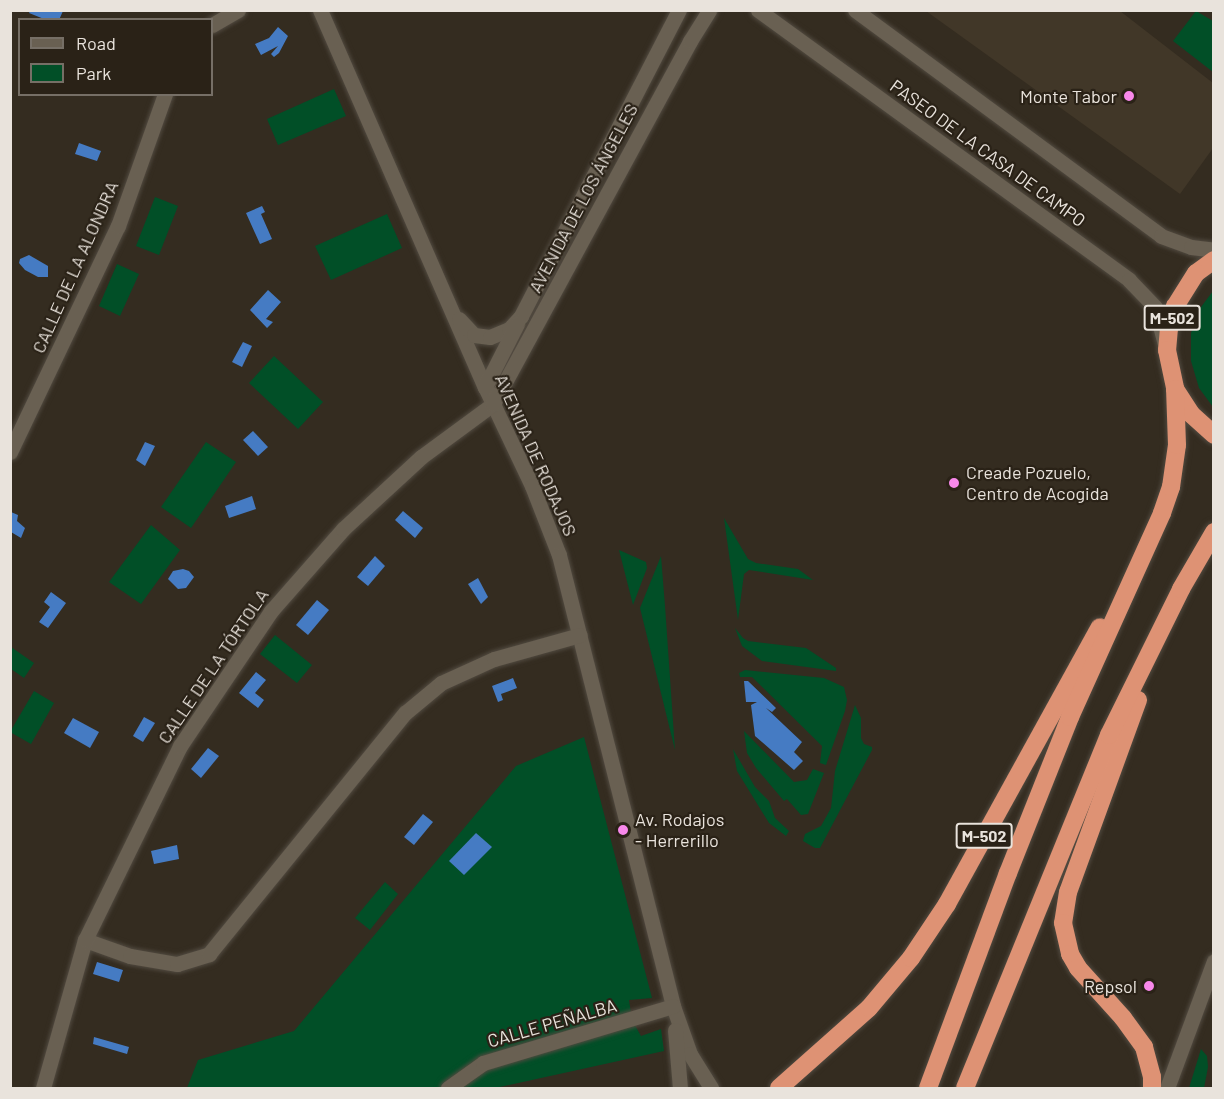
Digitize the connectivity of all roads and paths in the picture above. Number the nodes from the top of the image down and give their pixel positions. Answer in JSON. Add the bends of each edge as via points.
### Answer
{"nodes":[{"id":1,"x":238,"y":10,"type":"edge"},
{"id":2,"x":320,"y":10,"type":"edge"},
{"id":3,"x":679,"y":10,"type":"edge"},
{"id":4,"x":709,"y":10,"type":"edge"},
{"id":5,"x":758,"y":10,"type":"edge"},
{"id":6,"x":855,"y":10,"type":"edge"},
{"id":7,"x":213,"y":24,"type":"edge"},
{"id":8,"x":164,"y":96,"type":"edge"},
{"id":9,"x":1214,"y":250,"type":"edge"},
{"id":10,"x":1214,"y":260,"type":"edge"},
{"id":11,"x":452,"y":312,"type":"junction"},
{"id":12,"x":521,"y":316,"type":"junction"},
{"id":13,"x":1167,"y":350,"type":"junction"},
{"id":14,"x":485,"y":387,"type":"junction"},
{"id":15,"x":1176,"y":389,"type":"junction"},
{"id":16,"x":493,"y":404,"type":"junction"},
{"id":17,"x":1214,"y":435,"type":"edge"},
{"id":18,"x":10,"y":452,"type":"edge"},
{"id":19,"x":1214,"y":532,"type":"edge"},
{"id":20,"x":1145,"y":551,"type":"junction"},
{"id":21,"x":1181,"y":589,"type":"junction"},
{"id":22,"x":580,"y":635,"type":"junction"},
{"id":23,"x":85,"y":940,"type":"junction"},
{"id":24,"x":1214,"y":961,"type":"edge"},
{"id":25,"x":672,"y":1006,"type":"junction"},
{"id":26,"x":43,"y":1089,"type":"edge"},
{"id":27,"x":448,"y":1089,"type":"edge"},
{"id":28,"x":680,"y":1089,"type":"edge"},
{"id":29,"x":711,"y":1089,"type":"edge"},
{"id":30,"x":779,"y":1089,"type":"edge"},
{"id":31,"x":928,"y":1089,"type":"edge"},
{"id":32,"x":965,"y":1089,"type":"edge"},
{"id":33,"x":1152,"y":1089,"type":"edge"},
{"id":34,"x":1167,"y":1089,"type":"edge"}],
"edges":[{"from":1,"to":7,"type":"street"},
{"from":2,"to":11,"type":"street","name":"AVENIDA DE RODAJOS"},
{"from":3,"to":12,"type":"street","name":"AVENIDA DE LOS ÁNGELES"},
{"from":4,"to":16,"type":"street","name":"AVENIDA DE LOS ÁNGELES"},
{"from":5,"to":13,"type":"street","name":"PASEO DE LA CASA DE CAMPO","via":[[1129,280],[1155,307]]},
{"from":6,"to":9,"type":"street","name":"PASEO DE LA CASA DE CAMPO","via":[[1161,236],[1191,248]]},
{"from":8,"to":18,"type":"street","name":"CALLE DE LA ALONDRA","via":[[118,226]]},
{"from":10,"to":13,"type":"highway","number":"M-502","via":[[1196,273],[1175,306]]},
{"from":11,"to":12,"type":"street","name":"AVENIDA DE LOS ÁNGELES","via":[[474,335],[490,337],[509,329]]},
{"from":11,"to":14,"type":"street","name":"AVENIDA DE RODAJOS"},
{"from":12,"to":14,"type":"street"},
{"from":13,"to":15,"type":"highway","number":"M-502"},
{"from":14,"to":16,"type":"street","name":"AVENIDA DE RODAJOS"},
{"from":15,"to":17,"type":"highway","number":"M-502","via":[[1191,414]]},
{"from":15,"to":20,"type":"highway","number":"M-502","via":[[1177,445],[1171,487]]},
{"from":16,"to":22,"type":"street","name":"AVENIDA DE RODAJOS","via":[[559,555]]},
{"from":16,"to":23,"type":"street","name":"CALLE DE LA TÓRTOLA","via":[[422,457],[343,529],[271,611],[180,746]]},
{"from":19,"to":21,"type":"highway"},
{"from":20,"to":30,"type":"highway","number":"M-502","via":[[946,904],[911,958],[869,1008]]},
{"from":20,"to":31,"type":"highway","number":"M-502","via":[[1070,717]]},
{"from":21,"to":32,"type":"highway","via":[[1109,735]]},
{"from":21,"to":33,"type":"highway","via":[[1068,892],[1062,923],[1078,968],[1144,1047]]},
{"from":22,"to":23,"type":"street","via":[[494,658],[441,683],[405,712],[209,954],[177,964],[130,956]]},
{"from":22,"to":25,"type":"street","name":"AVENIDA DE RODAJOS"},
{"from":23,"to":26,"type":"street","name":"CALLE DE LA TÓRTOLA"},
{"from":24,"to":34,"type":"street"},
{"from":25,"to":27,"type":"street","name":"CALLE PEÑALBA","via":[[483,1063]]},
{"from":25,"to":28,"type":"street","name":"AVENIDA DE RODAJOS"},
{"from":25,"to":29,"type":"street","name":"AVENIDA DE RODAJOS","via":[[690,1054]]}]}
